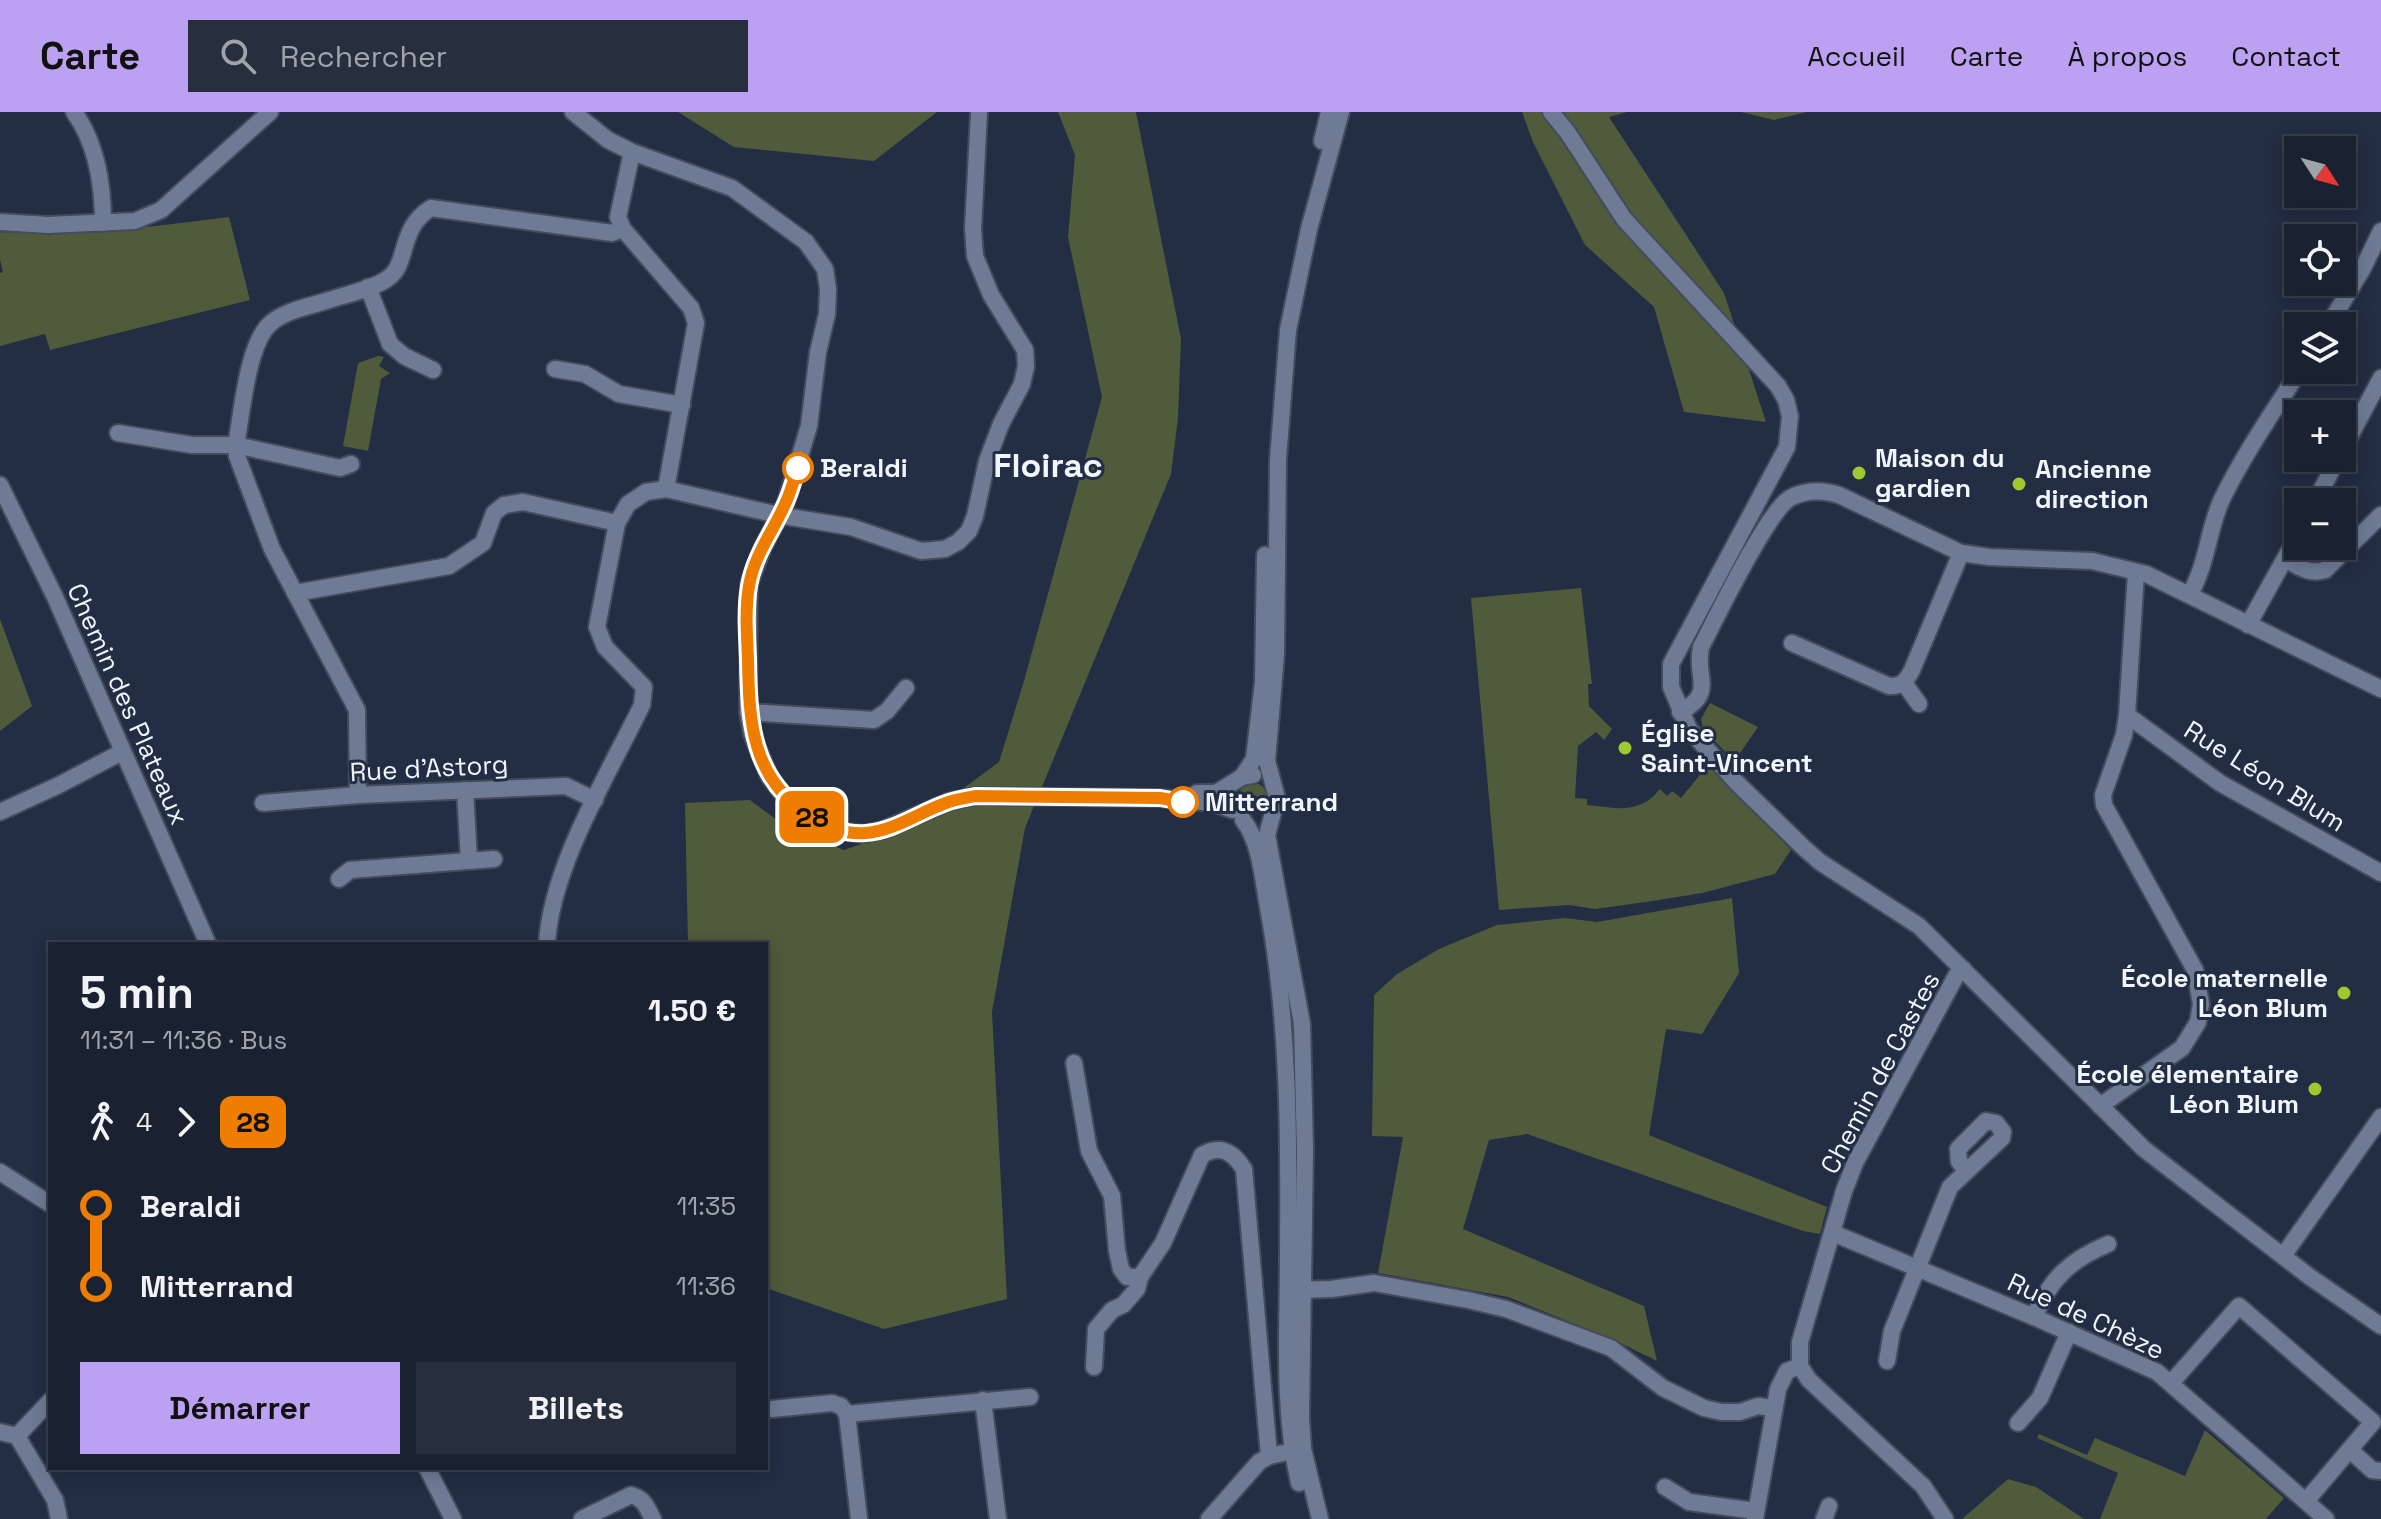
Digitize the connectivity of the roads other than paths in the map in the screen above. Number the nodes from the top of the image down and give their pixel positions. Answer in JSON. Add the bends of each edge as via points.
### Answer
{"nodes":[{"id":1,"x":74,"y":112,"type":"edge"},
{"id":2,"x":270,"y":112,"type":"edge"},
{"id":3,"x":573,"y":112,"type":"edge"},
{"id":4,"x":979,"y":112,"type":"edge"},
{"id":5,"x":1329,"y":112,"type":"edge"},
{"id":6,"x":1341,"y":112,"type":"edge"},
{"id":7,"x":1551,"y":112,"type":"edge"},
{"id":8,"x":632,"y":152,"type":"junction"},
{"id":9,"x":0,"y":222,"type":"edge"},
{"id":10,"x":103,"y":223,"type":"junction"},
{"id":11,"x":623,"y":229,"type":"junction"},
{"id":12,"x":2381,"y":231,"type":"edge"},
{"id":13,"x":368,"y":287,"type":"junction"},
{"id":14,"x":2336,"y":312,"type":"edge"},
{"id":15,"x":555,"y":369,"type":"dead end"},
{"id":16,"x":433,"y":370,"type":"dead end"},
{"id":17,"x":2381,"y":378,"type":"edge"},
{"id":18,"x":2291,"y":384,"type":"edge"},
{"id":19,"x":682,"y":405,"type":"junction"},
{"id":20,"x":2356,"y":425,"type":"edge"},
{"id":21,"x":118,"y":433,"type":"dead end"},
{"id":22,"x":236,"y":445,"type":"junction"},
{"id":23,"x":351,"y":464,"type":"dead end"},
{"id":24,"x":0,"y":485,"type":"edge"},
{"id":25,"x":666,"y":489,"type":"junction"},
{"id":26,"x":778,"y":515,"type":"junction"},
{"id":27,"x":2381,"y":515,"type":"edge"},
{"id":28,"x":617,"y":523,"type":"junction"},
{"id":29,"x":2356,"y":540,"type":"edge"},
{"id":30,"x":1961,"y":553,"type":"junction"},
{"id":31,"x":2284,"y":560,"type":"edge"},
{"id":32,"x":2287,"y":560,"type":"edge"},
{"id":33,"x":2335,"y":560,"type":"edge"},
{"id":34,"x":2136,"y":572,"type":"junction"},
{"id":35,"x":295,"y":593,"type":"junction"},
{"id":36,"x":2190,"y":594,"type":"junction"},
{"id":37,"x":2248,"y":625,"type":"junction"},
{"id":38,"x":1792,"y":643,"type":"dead end"},
{"id":39,"x":1904,"y":683,"type":"junction"},
{"id":40,"x":906,"y":688,"type":"dead end"},
{"id":41,"x":2381,"y":689,"type":"edge"},
{"id":42,"x":1919,"y":704,"type":"dead end"},
{"id":43,"x":748,"y":712,"type":"junction"},
{"id":44,"x":1680,"y":712,"type":"junction"},
{"id":45,"x":2127,"y":715,"type":"junction"},
{"id":46,"x":122,"y":752,"type":"junction"},
{"id":47,"x":1239,"y":779,"type":"junction"},
{"id":48,"x":1272,"y":783,"type":"junction"},
{"id":49,"x":465,"y":790,"type":"junction"},
{"id":50,"x":358,"y":795,"type":"junction"},
{"id":51,"x":1160,"y":798,"type":"junction"},
{"id":52,"x":595,"y":800,"type":"junction"},
{"id":53,"x":263,"y":803,"type":"dead end"},
{"id":54,"x":0,"y":812,"type":"edge"},
{"id":55,"x":1271,"y":813,"type":"junction"},
{"id":56,"x":1238,"y":815,"type":"junction"},
{"id":57,"x":494,"y":859,"type":"dead end"},
{"id":58,"x":469,"y":860,"type":"junction"},
{"id":59,"x":2381,"y":873,"type":"edge"},
{"id":60,"x":339,"y":879,"type":"dead end"},
{"id":61,"x":207,"y":942,"type":"edge"},
{"id":62,"x":547,"y":942,"type":"edge"},
{"id":63,"x":1963,"y":969,"type":"junction"},
{"id":64,"x":1074,"y":1063,"type":"dead end"},
{"id":65,"x":2100,"y":1106,"type":"junction"},
{"id":66,"x":2381,"y":1117,"type":"edge"},
{"id":67,"x":1968,"y":1170,"type":"dead end"},
{"id":68,"x":0,"y":1172,"type":"edge"},
{"id":69,"x":48,"y":1203,"type":"edge"},
{"id":70,"x":1833,"y":1233,"type":"junction"},
{"id":71,"x":2108,"y":1244,"type":"dead end"},
{"id":72,"x":2283,"y":1256,"type":"junction"},
{"id":73,"x":1917,"y":1267,"type":"junction"},
{"id":74,"x":1140,"y":1277,"type":"junction"},
{"id":75,"x":1295,"y":1290,"type":"junction"},
{"id":76,"x":2034,"y":1317,"type":"junction"},
{"id":77,"x":2381,"y":1326,"type":"edge"},
{"id":78,"x":2069,"y":1332,"type":"junction"},
{"id":79,"x":1887,"y":1361,"type":"dead end"},
{"id":80,"x":1800,"y":1366,"type":"junction"},
{"id":81,"x":1094,"y":1367,"type":"dead end"},
{"id":82,"x":2171,"y":1383,"type":"junction"},
{"id":83,"x":1030,"y":1397,"type":"dead end"},
{"id":84,"x":983,"y":1400,"type":"junction"},
{"id":85,"x":48,"y":1403,"type":"edge"},
{"id":86,"x":1772,"y":1408,"type":"junction"},
{"id":87,"x":772,"y":1409,"type":"dead end"},
{"id":88,"x":847,"y":1414,"type":"junction"},
{"id":89,"x":2018,"y":1423,"type":"dead end"},
{"id":90,"x":2377,"y":1426,"type":"edge"},
{"id":91,"x":8,"y":1434,"type":"edge"},
{"id":92,"x":1298,"y":1450,"type":"junction"},
{"id":93,"x":2350,"y":1450,"type":"junction"},
{"id":94,"x":1269,"y":1456,"type":"junction"},
{"id":95,"x":428,"y":1470,"type":"edge"},
{"id":96,"x":2381,"y":1471,"type":"edge"},
{"id":97,"x":1665,"y":1487,"type":"dead end"},
{"id":98,"x":2306,"y":1501,"type":"junction"},
{"id":99,"x":1756,"y":1515,"type":"edge"},
{"id":100,"x":59,"y":1519,"type":"edge"},
{"id":101,"x":453,"y":1519,"type":"edge"},
{"id":102,"x":582,"y":1519,"type":"edge"},
{"id":103,"x":653,"y":1519,"type":"edge"},
{"id":104,"x":859,"y":1519,"type":"edge"},
{"id":105,"x":998,"y":1519,"type":"edge"},
{"id":106,"x":1209,"y":1519,"type":"edge"},
{"id":107,"x":1309,"y":1519,"type":"edge"},
{"id":108,"x":1320,"y":1519,"type":"edge"},
{"id":109,"x":1945,"y":1519,"type":"edge"},
{"id":110,"x":2326,"y":1519,"type":"edge"}],
"edges":[{"from":1,"to":10,"type":"street","via":[[94,147]]},
{"from":2,"to":10,"type":"street","via":[[153,215]]},
{"from":3,"to":8,"type":"street"},
{"from":4,"to":26,"type":"street","via":[[975,256],[991,295],[1025,350],[1026,366],[987,461],[969,531],[945,549],[921,551],[851,527]]},
{"from":5,"to":47,"type":"street","via":[[1279,329],[1268,459],[1263,682],[1254,759]]},
{"from":6,"to":48,"type":"street","via":[[1296,284],[1287,345],[1267,761]]},
{"from":7,"to":44,"type":"street","via":[[1624,219],[1751,354],[1786,400],[1787,447],[1671,664],[1671,687]]},
{"from":8,"to":11,"type":"street","via":[[618,217]]},
{"from":8,"to":26,"type":"street","via":[[732,188],[806,242],[825,269],[827,314],[809,426]]},
{"from":9,"to":10,"type":"street"},
{"from":11,"to":13,"type":"street","via":[[612,233],[431,208],[408,231],[399,264],[388,279]]},
{"from":11,"to":19,"type":"street","via":[[691,308],[696,323]]},
{"from":12,"to":14,"type":"street"},
{"from":13,"to":16,"type":"street","via":[[390,344]]},
{"from":13,"to":22,"type":"street","via":[[290,312],[262,333]]},
{"from":15,"to":19,"type":"street","via":[[585,374],[619,394]]},
{"from":17,"to":20,"type":"street"},
{"from":18,"to":36,"type":"street","via":[[2220,502],[2207,555]]},
{"from":19,"to":25,"type":"street"},
{"from":21,"to":22,"type":"street","via":[[192,445]]},
{"from":22,"to":23,"type":"street","via":[[340,468]]},
{"from":22,"to":35,"type":"street","via":[[258,517]]},
{"from":24,"to":46,"type":"street","name":"Chemin des Plateaux"},
{"from":25,"to":26,"type":"street"},
{"from":25,"to":28,"type":"street","via":[[646,492],[628,504]]},
{"from":26,"to":43,"type":"street","via":[[749,584]]},
{"from":27,"to":29,"type":"street"},
{"from":28,"to":35,"type":"street","via":[[523,502],[504,505],[494,513],[483,543],[449,566]]},
{"from":28,"to":52,"type":"street","via":[[597,627],[605,647],[644,687],[642,705]]},
{"from":30,"to":34,"type":"street","via":[[2092,561]]},
{"from":30,"to":39,"type":"street"},
{"from":30,"to":44,"type":"street","via":[[1832,493],[1791,498],[1771,519],[1710,629],[1699,655],[1701,693],[1693,706]]},
{"from":31,"to":37,"type":"street"},
{"from":32,"to":33,"type":"street","via":[[2316,573]]},
{"from":34,"to":36,"type":"street"},
{"from":34,"to":45,"type":"street"},
{"from":35,"to":50,"type":"street","via":[[357,710]]},
{"from":36,"to":37,"type":"street"},
{"from":37,"to":41,"type":"street"},
{"from":38,"to":39,"type":"street","via":[[1889,686]]},
{"from":39,"to":42,"type":"street"},
{"from":40,"to":43,"type":"street","via":[[874,720]]},
{"from":43,"to":51,"type":"street","via":[[757,750],[784,796],[839,831],[883,830],[975,796]]},
{"from":44,"to":63,"type":"street","via":[[1726,771],[1804,848],[1907,917]]},
{"from":45,"to":59,"type":"street","name":"Rue Léon Blum","via":[[2220,783]]},
{"from":45,"to":65,"type":"street","via":[[2104,805],[2195,970],[2201,1004],[2198,1022],[2182,1048]]},
{"from":46,"to":54,"type":"street"},
{"from":46,"to":61,"type":"street","name":"Chemin des Plateaux"},
{"from":47,"to":48,"type":"street","via":[[1258,775]]},
{"from":47,"to":51,"type":"street","via":[[1216,793]]},
{"from":47,"to":56,"type":"street","via":[[1229,801]]},
{"from":48,"to":55,"type":"street","via":[[1277,798]]},
{"from":49,"to":50,"type":"street","name":"Rue d'Astorg"},
{"from":49,"to":52,"type":"street","name":"Rue d'Astorg","via":[[566,786]]},
{"from":49,"to":58,"type":"street"},
{"from":50,"to":53,"type":"street","name":"Rue d'Astorg"},
{"from":51,"to":56,"type":"street","via":[[1213,803]]},
{"from":52,"to":62,"type":"street","via":[[561,874]]},
{"from":55,"to":56,"type":"street","via":[[1258,821]]},
{"from":55,"to":75,"type":"street","via":[[1267,835],[1302,1024],[1305,1150]]},
{"from":56,"to":75,"type":"street","via":[[1253,838],[1282,998]]},
{"from":57,"to":58,"type":"street"},
{"from":58,"to":60,"type":"street","via":[[350,870]]},
{"from":63,"to":65,"type":"street"},
{"from":63,"to":70,"type":"street","name":"Chemin de Castes","via":[[1855,1163]]},
{"from":64,"to":74,"type":"street","via":[[1089,1151],[1112,1196],[1121,1269],[1127,1277]]},
{"from":65,"to":72,"type":"street","via":[[2144,1149]]},
{"from":66,"to":72,"type":"street"},
{"from":67,"to":73,"type":"street","via":[[1950,1187]]},
{"from":68,"to":69,"type":"street"},
{"from":70,"to":73,"type":"street","name":"Rue de Chèze"},
{"from":70,"to":80,"type":"street","name":"Chemin de Castes","via":[[1800,1342]]},
{"from":71,"to":76,"type":"street","via":[[2081,1255],[2045,1292]]},
{"from":72,"to":77,"type":"street"},
{"from":73,"to":76,"type":"street","name":"Rue de Chèze"},
{"from":73,"to":79,"type":"street","via":[[1892,1331]]},
{"from":74,"to":81,"type":"street","via":[[1130,1298],[1096,1329]]},
{"from":74,"to":94,"type":"street","via":[[1163,1243],[1202,1155],[1213,1149],[1235,1156],[1244,1169]]},
{"from":75,"to":86,"type":"street","via":[[1374,1283],[1506,1309],[1611,1348],[1663,1388],[1704,1408]]},
{"from":75,"to":92,"type":"street"},
{"from":76,"to":78,"type":"street","name":"Rue de Chèze"},
{"from":78,"to":82,"type":"street","name":"Rue de Chèze"},
{"from":78,"to":89,"type":"street","via":[[2040,1398]]},
{"from":80,"to":86,"type":"street","via":[[1787,1371]]},
{"from":80,"to":109,"type":"street","via":[[1923,1486]]},
{"from":82,"to":90,"type":"street","via":[[2239,1306]]},
{"from":82,"to":98,"type":"street","name":"Rue de Chèze"},
{"from":83,"to":84,"type":"street"},
{"from":84,"to":88,"type":"street"},
{"from":84,"to":105,"type":"street"},
{"from":85,"to":91,"type":"street"},
{"from":86,"to":99,"type":"street"},
{"from":87,"to":88,"type":"street","via":[[832,1403]]},
{"from":88,"to":104,"type":"street"},
{"from":90,"to":93,"type":"street"},
{"from":91,"to":100,"type":"street","via":[[55,1500]]},
{"from":92,"to":94,"type":"street"},
{"from":92,"to":107,"type":"street"},
{"from":92,"to":108,"type":"street"},
{"from":93,"to":96,"type":"street","via":[[2372,1470]]},
{"from":93,"to":98,"type":"street"},
{"from":94,"to":106,"type":"street"},
{"from":95,"to":101,"type":"street"},
{"from":97,"to":99,"type":"street","via":[[1689,1502]]},
{"from":98,"to":110,"type":"street","name":"Rue de Chèze"},
{"from":102,"to":103,"type":"street","via":[[631,1495],[645,1503]]}]}
